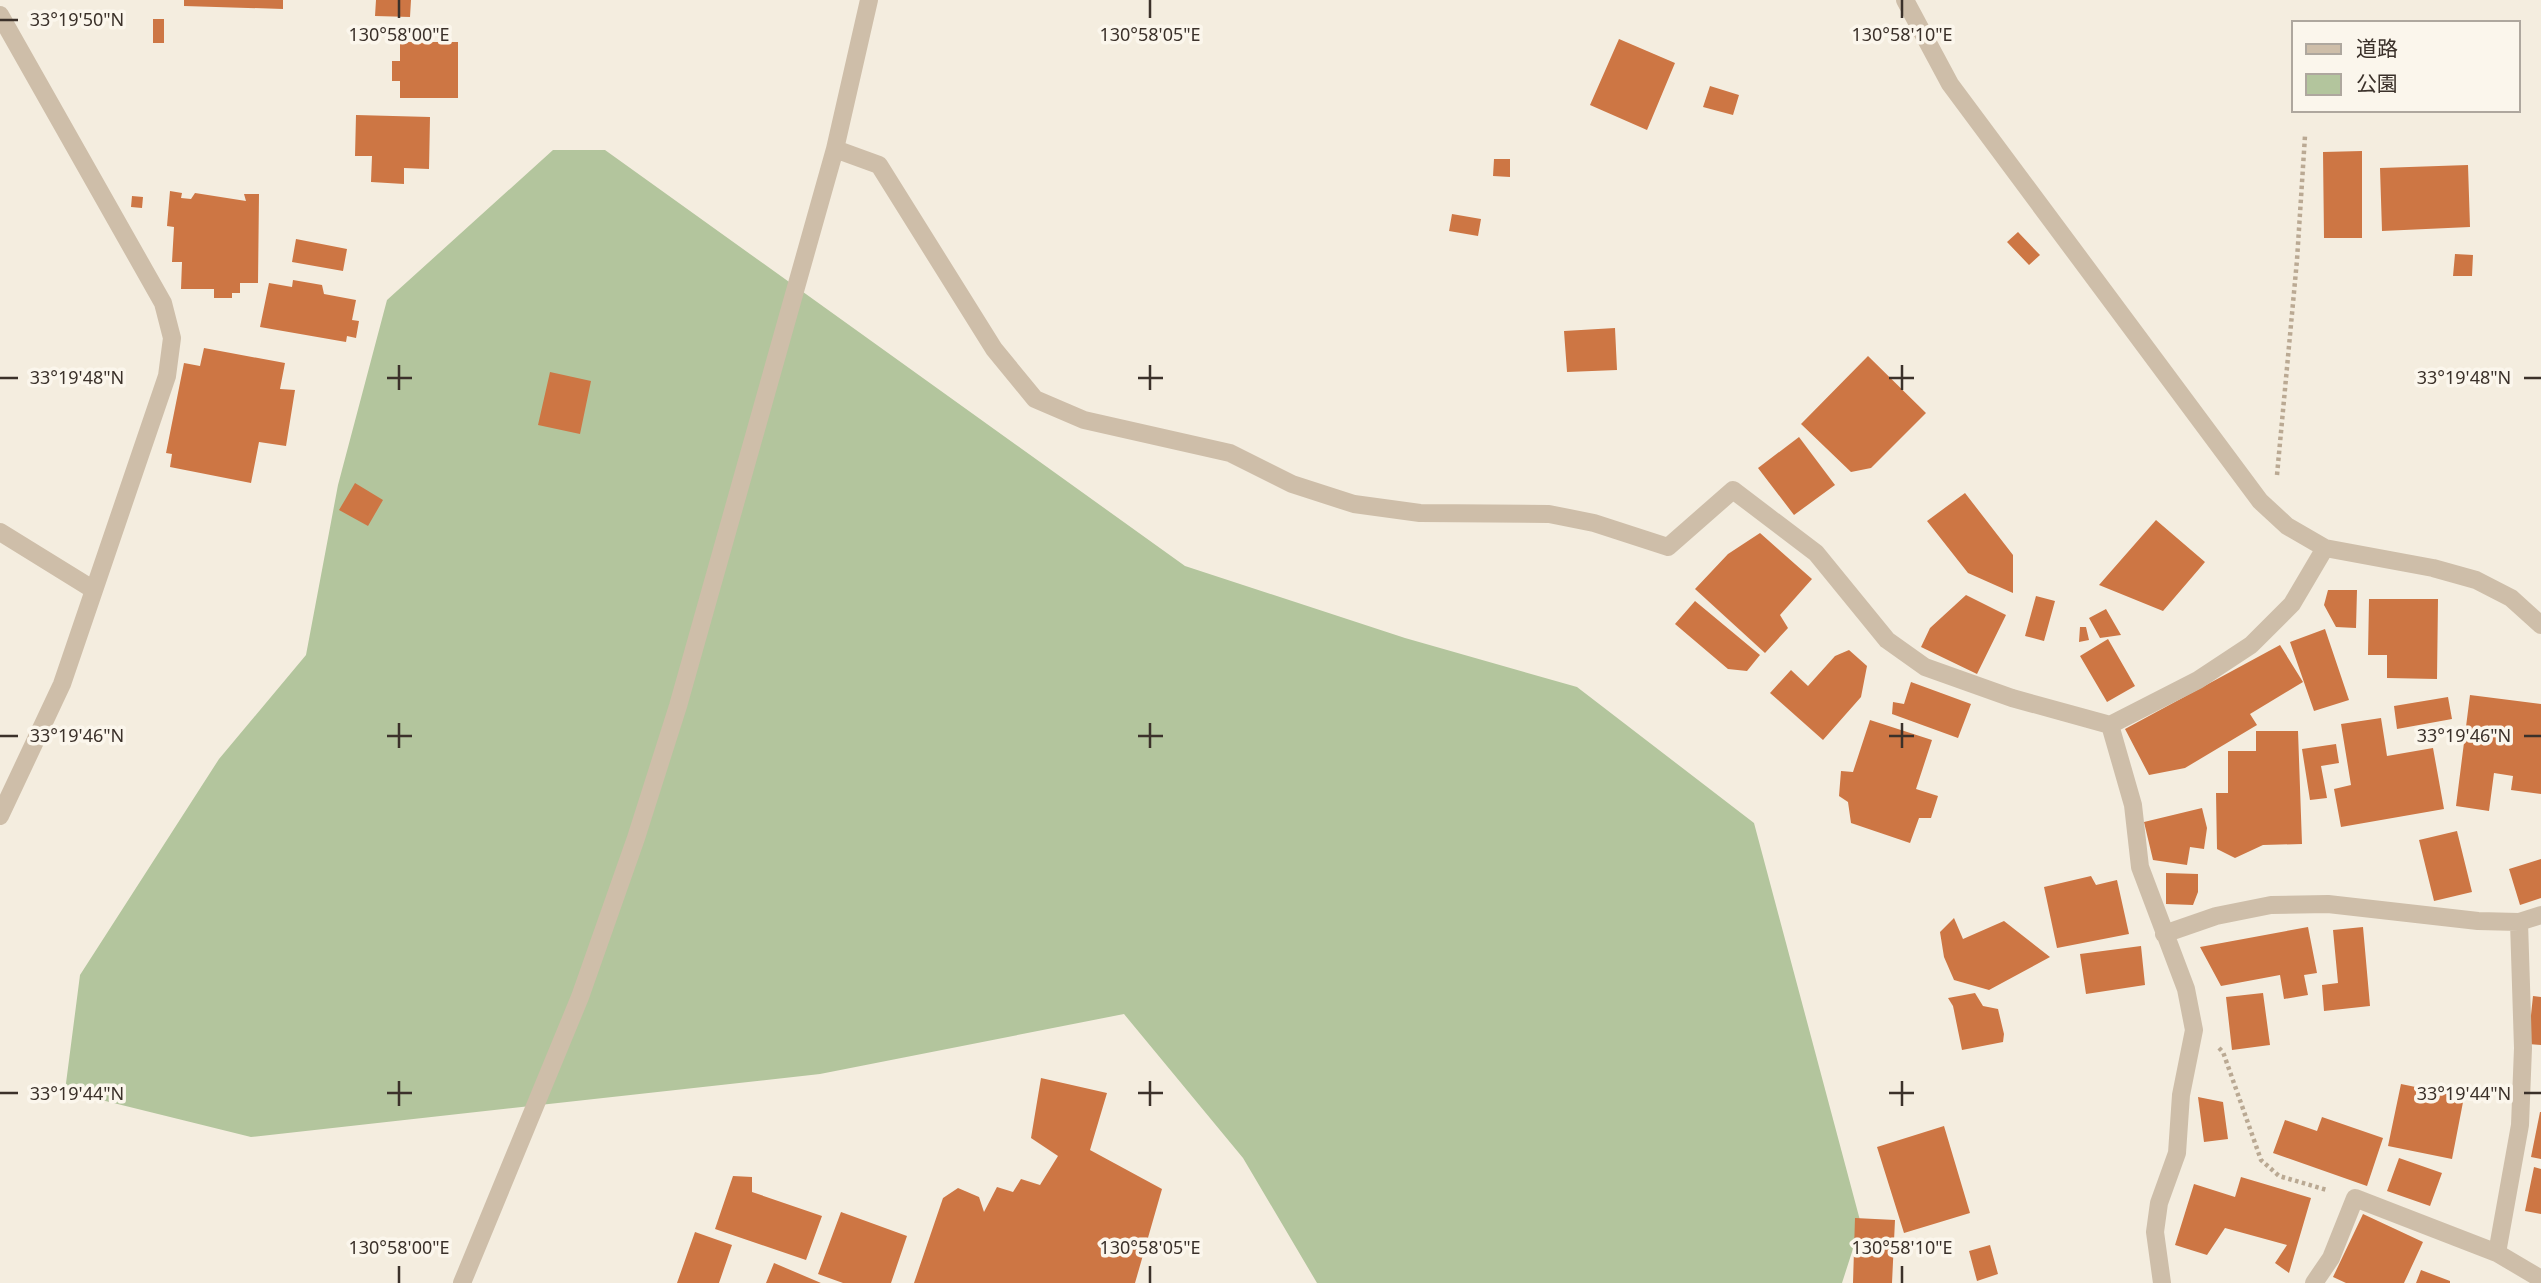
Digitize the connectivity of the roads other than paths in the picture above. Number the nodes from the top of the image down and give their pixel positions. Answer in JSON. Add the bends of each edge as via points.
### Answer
{"nodes":[{"id":1,"x":869,"y":0,"type":"edge"},
{"id":2,"x":1905,"y":0,"type":"edge"},
{"id":3,"x":0,"y":15,"type":"edge"},
{"id":4,"x":835,"y":149,"type":"junction"},
{"id":5,"x":0,"y":533,"type":"edge"},
{"id":6,"x":2326,"y":548,"type":"junction"},
{"id":7,"x":94,"y":590,"type":"junction"},
{"id":8,"x":2541,"y":625,"type":"edge"},
{"id":9,"x":2110,"y":726,"type":"junction"},
{"id":10,"x":0,"y":816,"type":"edge"},
{"id":11,"x":2541,"y":915,"type":"edge"},
{"id":12,"x":2519,"y":922,"type":"junction"},
{"id":13,"x":2164,"y":934,"type":"junction"},
{"id":14,"x":2497,"y":1252,"type":"junction"},
{"id":15,"x":2541,"y":1279,"type":"edge"},
{"id":16,"x":462,"y":1283,"type":"edge"},
{"id":17,"x":2162,"y":1283,"type":"edge"},
{"id":18,"x":2314,"y":1283,"type":"edge"}],
"edges":[{"from":1,"to":4,"type":"street"},
{"from":2,"to":6,"type":"street","via":[[1950,84],[2259,501],[2287,526]]},
{"from":3,"to":7,"type":"street","via":[[163,303],[172,338],[167,376]]},
{"from":4,"to":9,"type":"street","via":[[879,165],[994,349],[1035,400],[1084,420],[1230,453],[1292,484],[1354,504],[1420,513],[1549,514],[1668,547],[1733,490],[1816,554],[1887,640],[1925,667]]},
{"from":4,"to":16,"type":"street","via":[[719,568],[636,838],[580,997]]},
{"from":5,"to":7,"type":"street"},
{"from":6,"to":8,"type":"street","via":[[2476,580],[2511,598]]},
{"from":6,"to":9,"type":"street","via":[[2292,604],[2251,645],[2198,680]]},
{"from":7,"to":10,"type":"street","via":[[62,684]]},
{"from":9,"to":13,"type":"street","via":[[2133,805],[2140,867]]},
{"from":11,"to":12,"type":"street"},
{"from":12,"to":13,"type":"street","via":[[2328,904],[2271,905],[2216,916]]},
{"from":12,"to":14,"type":"street","via":[[2520,1125]]},
{"from":13,"to":17,"type":"street","via":[[2186,989],[2193,1030],[2181,1095],[2177,1153],[2155,1232]]},
{"from":14,"to":15,"type":"street"},
{"from":14,"to":18,"type":"street","via":[[2355,1198],[2331,1258]]}]}
